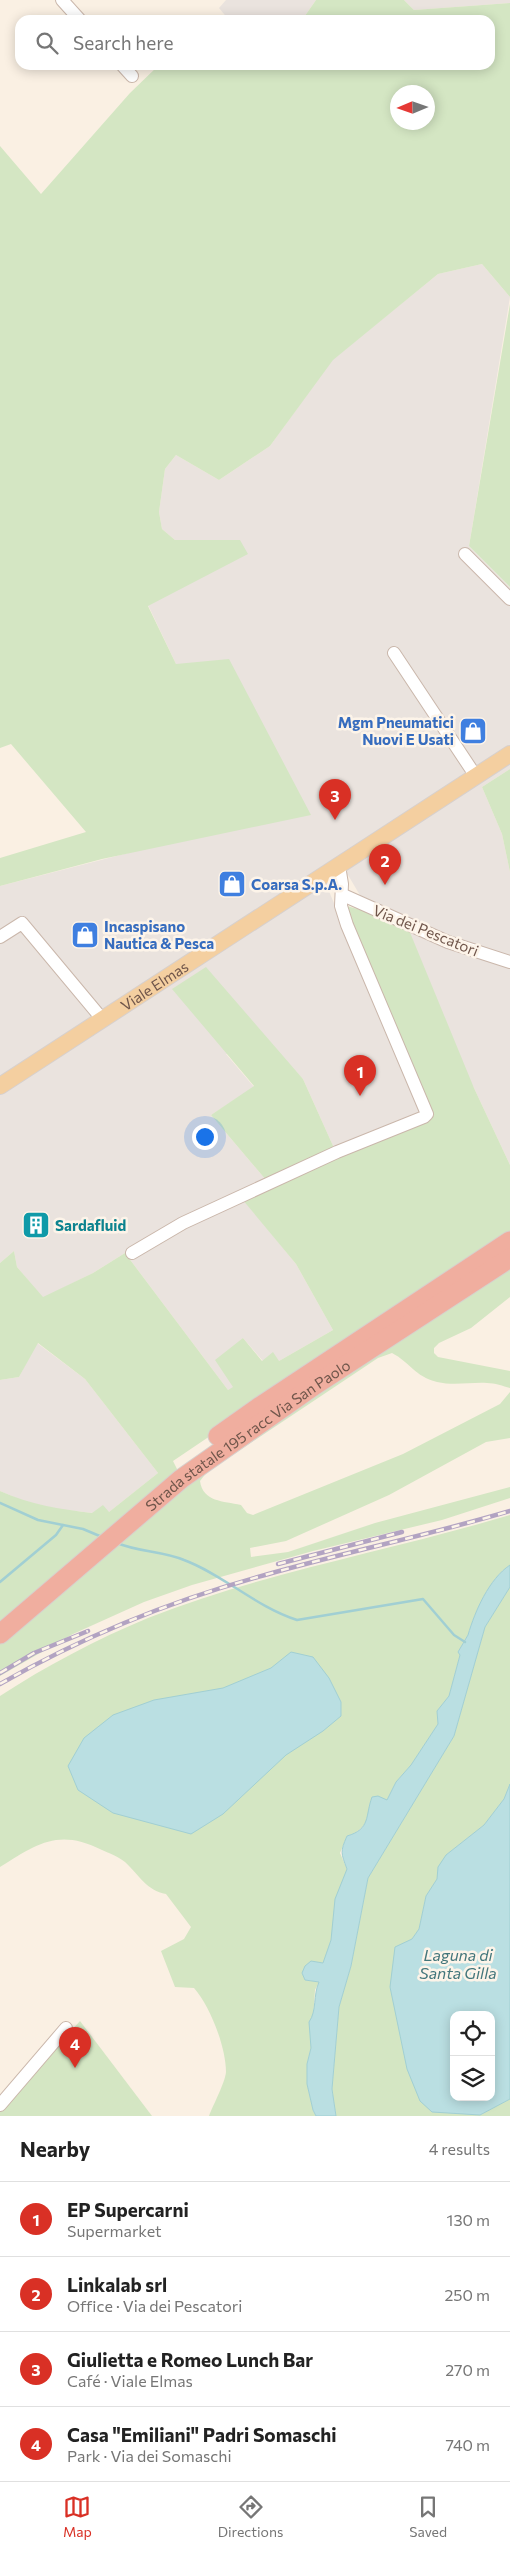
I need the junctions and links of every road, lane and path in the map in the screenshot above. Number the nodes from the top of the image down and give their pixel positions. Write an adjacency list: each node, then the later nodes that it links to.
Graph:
1 (62, 0): 2 (street)
2 (76, 15)
3 (127, 70): 4 (street)
4 (132, 76)
5 (465, 554): 6 (street)
6 (510, 599)
7 (394, 654): 9 (street)
8 (510, 754): 9 (main road, Viale Elmas)
9 (475, 775): 10 (main road, Viale Elmas)
10 (339, 866): 11 (street); 14 (main road, Viale Elmas)
11 (343, 895): 13 (street, Via dei Pescatori); 17 (street)
12 (0, 938): 14 (street)
13 (510, 962)
14 (103, 1020): 15 (main road, Viale Elmas)
15 (0, 1086)
16 (510, 1241): 19 (highway, Strada statale 195 racc Via San Paolo)
17 (132, 1253)
18 (510, 1258): 19 (highway, Strada statale 195 racc Via San Paolo)
19 (178, 1474): 20 (highway, Strada statale 195 racc Via San Paolo); 21 (highway, Strada statale 195 racc Via San Paolo)
20 (0, 1617)
21 (0, 1634)
22 (66, 2028): 23 (street)
23 (0, 2105)

